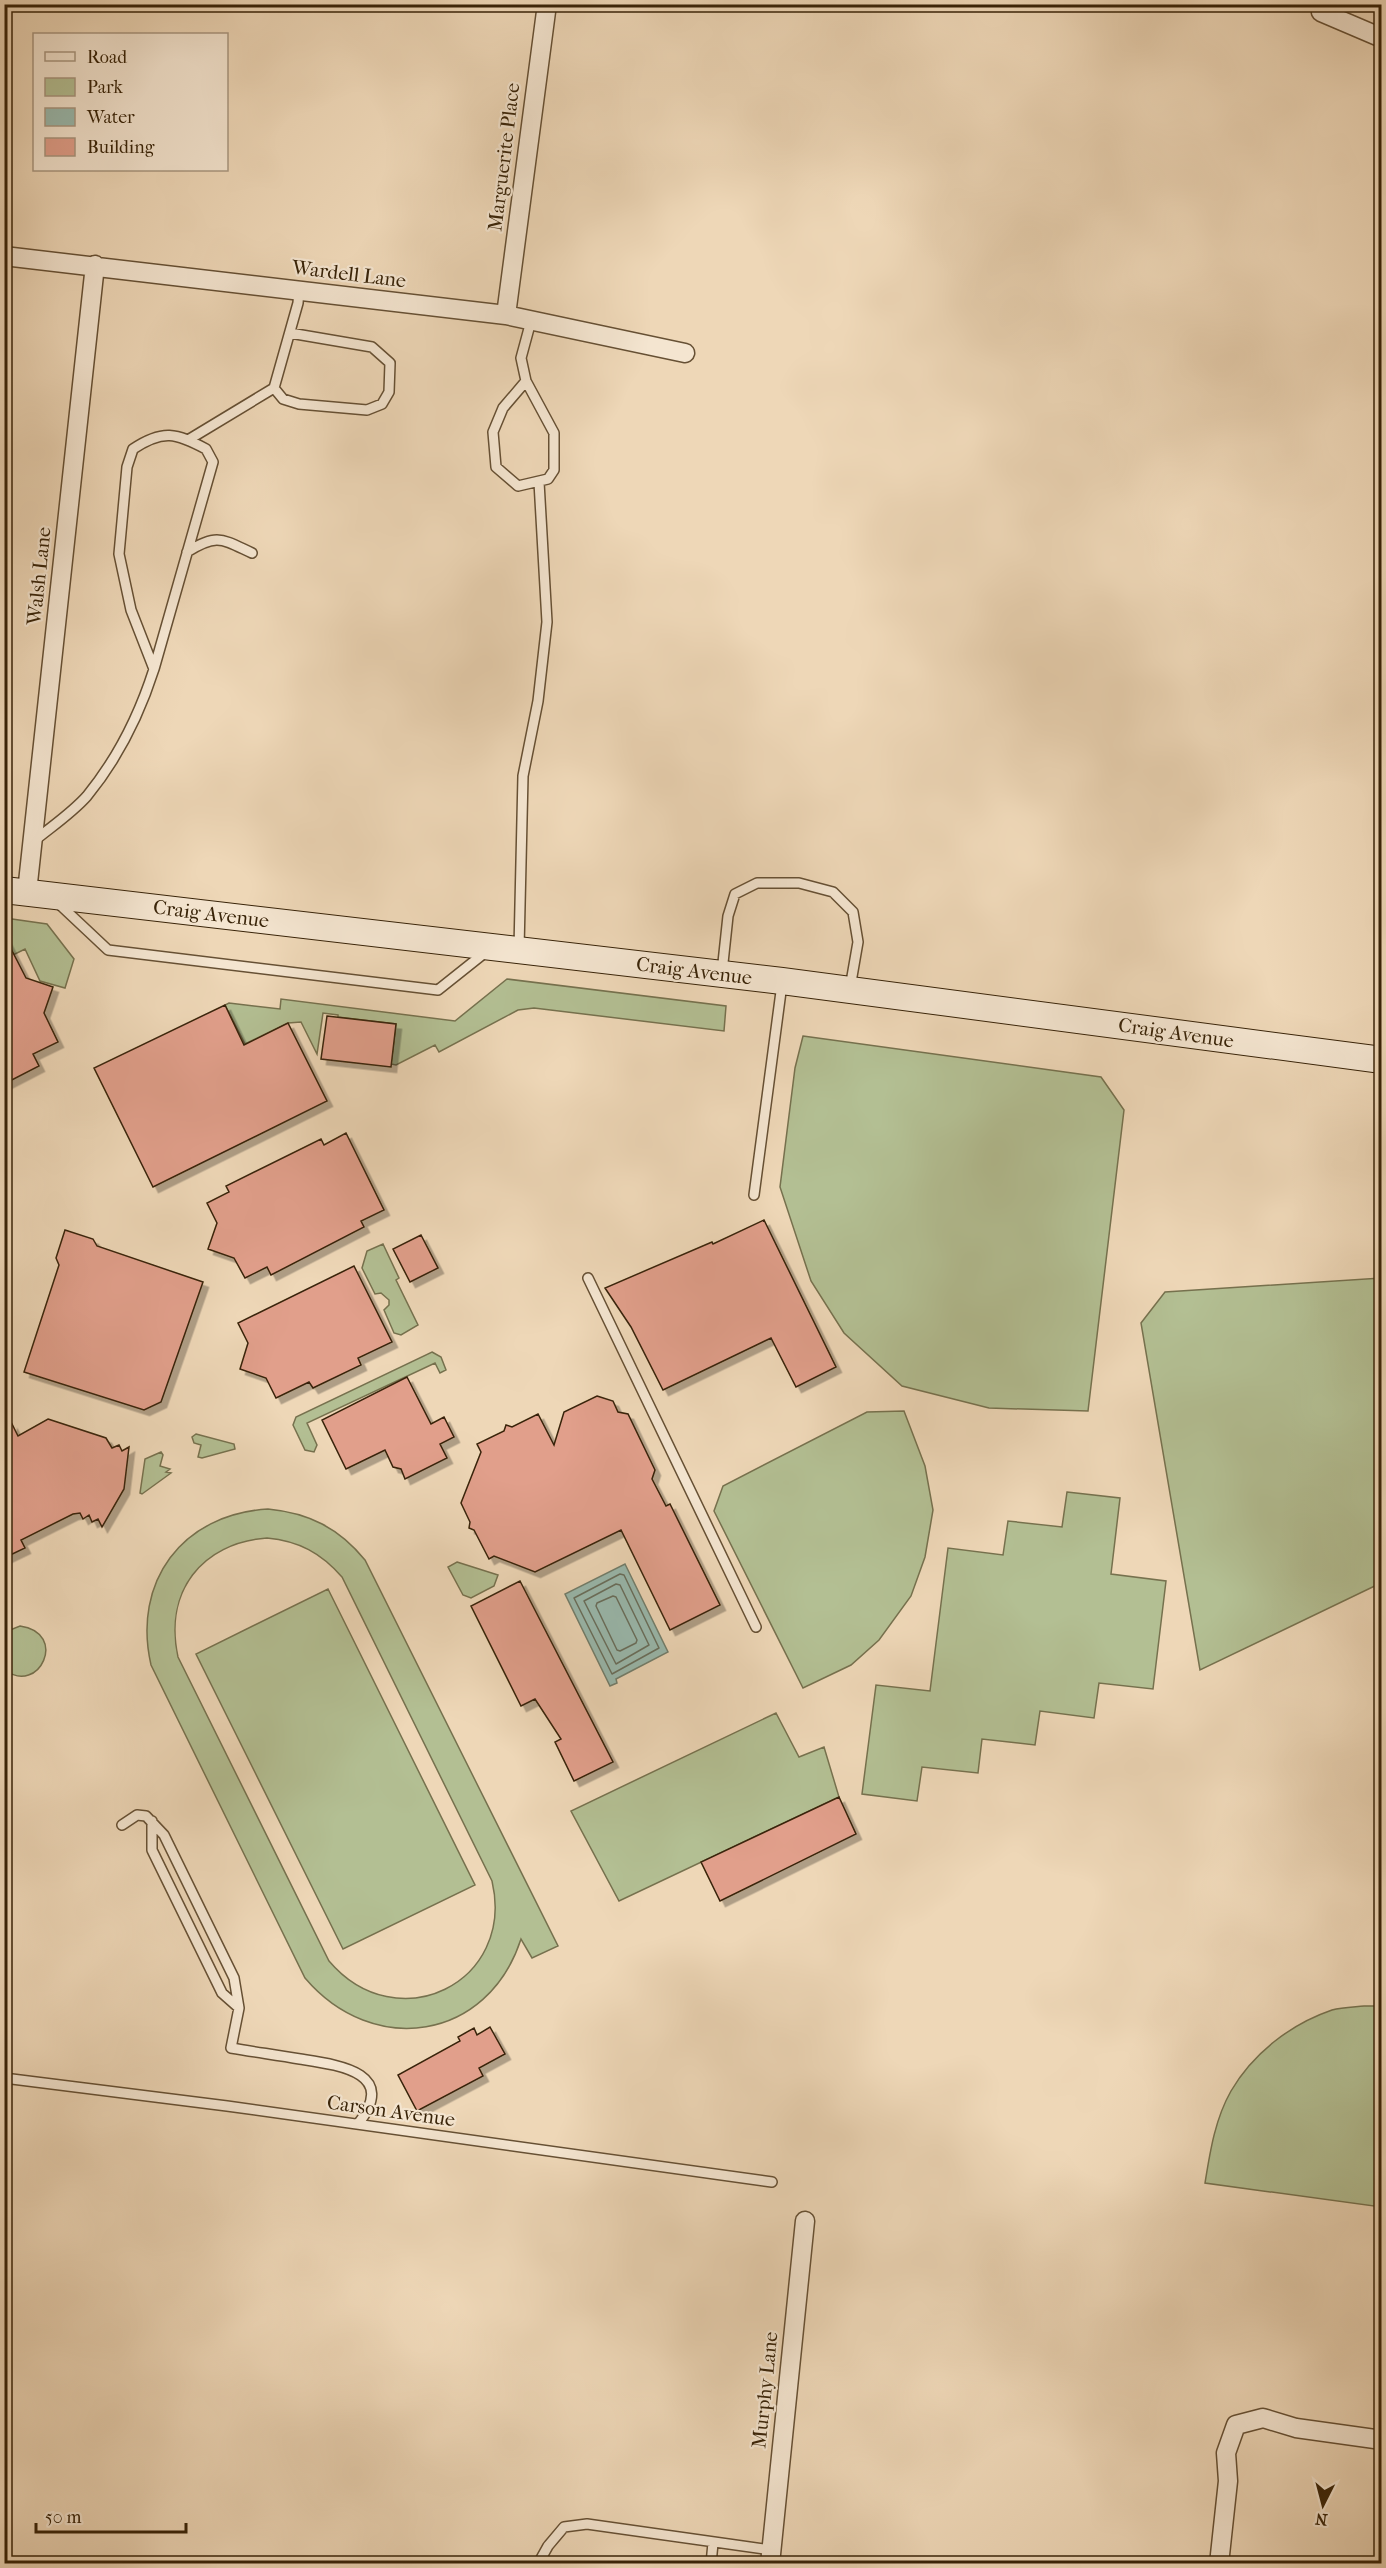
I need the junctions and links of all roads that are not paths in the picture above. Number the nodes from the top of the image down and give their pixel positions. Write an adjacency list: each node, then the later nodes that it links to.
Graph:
1 (547, 4): 7 (street, Marguerite Place)
2 (1321, 12): 3 (street)
3 (1382, 38)
4 (4, 256): 5 (street, Wardell Lane)
5 (95, 265): 6 (street, Wardell Lane); 18 (street, Walsh Lane)
6 (299, 290): 7 (street, Wardell Lane); 9 (lane)
7 (506, 315): 8 (street, Wardell Lane)
8 (531, 321): 10 (street, Wardell Lane); 11 (lane)
9 (290, 333): 12 (lane); 12 (lane)
10 (685, 353)
11 (526, 381): 14 (lane); 14 (lane)
12 (274, 388): 13 (lane)
13 (188, 440): 15 (lane); 17 (lane)
14 (539, 482): 21 (lane)
15 (187, 552): 16 (lane); 17 (lane)
16 (252, 553)
17 (154, 669): 18 (lane)
18 (32, 843): 19 (street, Walsh Lane)
19 (27, 892): 20 (street, Craig Avenue); 20 (lane)
20 (492, 947): 21 (street, Craig Avenue)
21 (519, 950): 22 (street, Craig Avenue)
22 (722, 974): 23 (street, Craig Avenue); 24 (lane)
23 (782, 981): 24 (street, Craig Avenue); 26 (lane)
24 (850, 990): 25 (street, Craig Avenue)
25 (1382, 1060)
26 (754, 1196)
27 (588, 1278): 28 (lane)
28 (756, 1626)
29 (152, 1821): 30 (lane); 31 (lane); 31 (lane)
30 (122, 1825)
31 (238, 2008): 33 (lane)
32 (4, 2078): 33 (lane, Carson Avenue)
33 (358, 2124): 34 (lane, Carson Avenue)
34 (772, 2182)
35 (806, 2221): 38 (street, Murphy Lane)
36 (1382, 2440): 41 (street)
37 (713, 2543): 38 (lane); 39 (lane); 40 (lane)
38 (770, 2557)
39 (538, 2564)
40 (711, 2564)
41 (1219, 2564)

